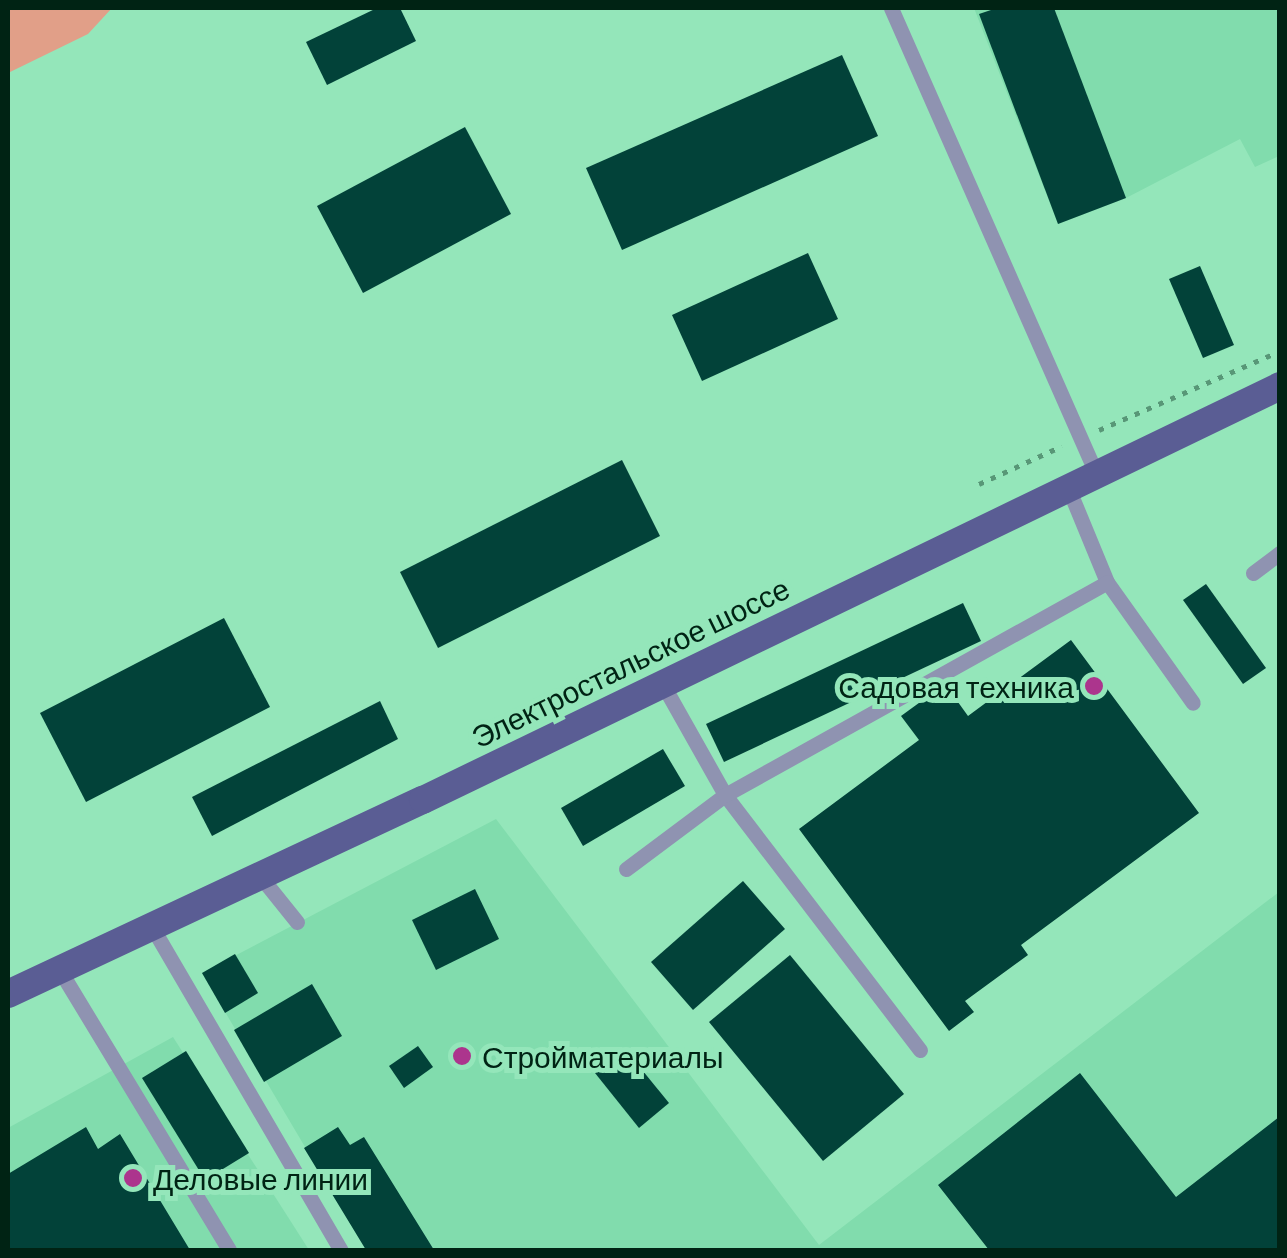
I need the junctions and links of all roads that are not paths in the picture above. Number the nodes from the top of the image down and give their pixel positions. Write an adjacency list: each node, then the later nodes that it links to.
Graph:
1 (891, 8): 3 (lane)
2 (1280, 386): 3 (main road, Электростальское шоссе)
3 (1095, 471): 4 (main road, Электростальское шоссе)
4 (1067, 484): 7 (lane); 8 (main road, Электростальское шоссе)
5 (1280, 553): 6 (lane)
6 (1253, 573)
7 (1107, 582): 9 (lane); 10 (lane)
8 (662, 683): 10 (lane); 12 (main road, Электростальское шоссе)
9 (1193, 704)
10 (724, 796): 11 (lane); 17 (lane)
11 (626, 870)
12 (260, 876): 13 (lane); 14 (main road, Электростальское шоссе)
13 (297, 922)
14 (152, 927): 15 (main road, Электростальское шоссе); 19 (lane)
15 (60, 969): 16 (main road, Электростальское шоссе); 18 (lane)
16 (8, 994)
17 (920, 1050)
18 (228, 1250)
19 (341, 1250)

